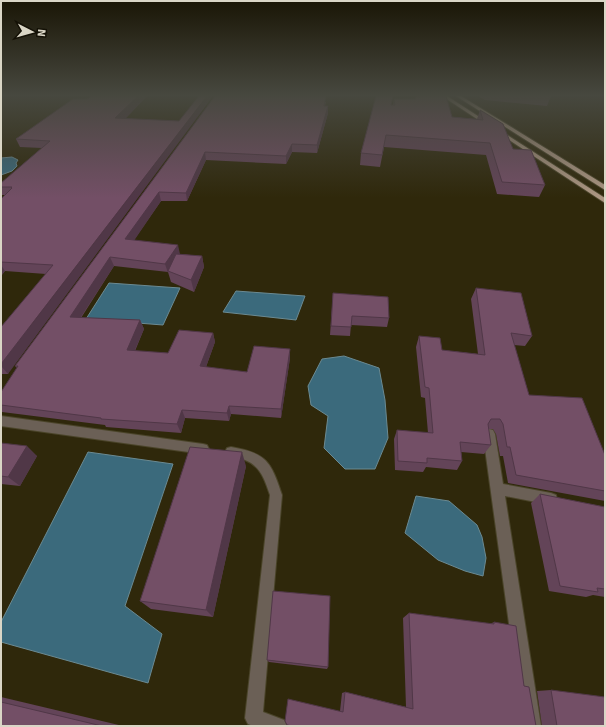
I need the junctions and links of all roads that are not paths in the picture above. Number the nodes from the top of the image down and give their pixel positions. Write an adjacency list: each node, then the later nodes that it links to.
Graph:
1 (496, 130): 4 (main road)
2 (512, 130): 3 (main road)
3 (605, 188)
4 (605, 201)
5 (1, 421): 9 (street)
6 (489, 434): 7 (street)
7 (498, 489): 8 (street); 10 (street)
8 (567, 502)
9 (278, 726)
10 (532, 726)

